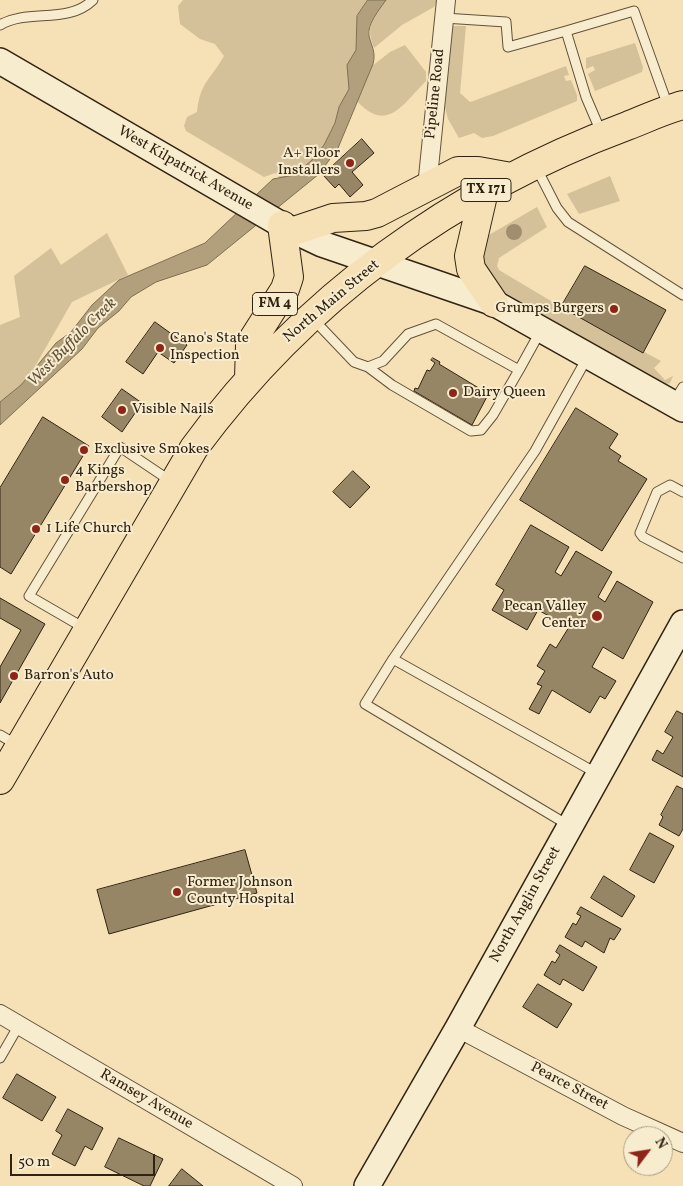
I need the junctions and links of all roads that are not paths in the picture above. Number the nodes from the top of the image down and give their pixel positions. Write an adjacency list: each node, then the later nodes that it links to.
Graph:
1 (93, 0): 4 (lane)
2 (446, 0): 3 (street, Pipeline Road)
3 (444, 18): 5 (lane); 10 (street, Pipeline Road)
4 (0, 25)
5 (566, 31): 7 (lane); 8 (lane)
6 (0, 61): 12 (street, West Kilpatrick Avenue)
7 (676, 107): 8 (main road, North Main Street / TX 171)
8 (602, 135): 9 (main road, North Main Street / TX 171)
9 (523, 171): 10 (main road); 11 (main road, North Main Street / TX 171); 14 (lane)
10 (427, 187): 12 (main road)
11 (484, 191): 13 (main road, North Main Street / TX 171); 15 (main road)
12 (288, 228): 13 (street, West Kilpatrick Avenue); 21 (main road, FM 4)
13 (378, 262): 15 (street, West Kilpatrick Avenue); 16 (main road, North Main Street / TX 171)
14 (683, 295)
15 (494, 303): 17 (street, West Kilpatrick Avenue)
16 (310, 316): 19 (lane); 21 (main road, North Main Street / TX 171)
17 (542, 330): 18 (street, West Kilpatrick Avenue); 20 (lane)
18 (589, 356): 22 (street, West Kilpatrick Avenue); 28 (lane)
19 (368, 367): 20 (lane); 20 (lane)
20 (519, 370)
21 (249, 379): 23 (main road, North Main Street / TX 171)
22 (680, 400)
23 (173, 483): 27 (main road, North Main Street / TX 171); 27 (lane)
24 (683, 492): 25 (lane)
25 (683, 558)
26 (683, 623): 30 (street, North Anglin Street)
27 (88, 630): 29 (main road, North Main Street / TX 171)
28 (393, 659): 30 (lane); 32 (lane)
29 (10, 741): 31 (main road, North Main Street / TX 171)
30 (599, 775): 32 (street, North Anglin Street)
31 (0, 780)
32 (570, 826): 35 (street, North Anglin Street)
33 (0, 1014): 34 (street, Ramsey Avenue)
34 (19, 1025): 36 (lane); 38 (street, Ramsey Avenue)
35 (458, 1028): 37 (street, Pearce Street); 39 (street, North Anglin Street)
36 (0, 1058)
37 (683, 1143)
38 (293, 1186)
39 (367, 1186)

